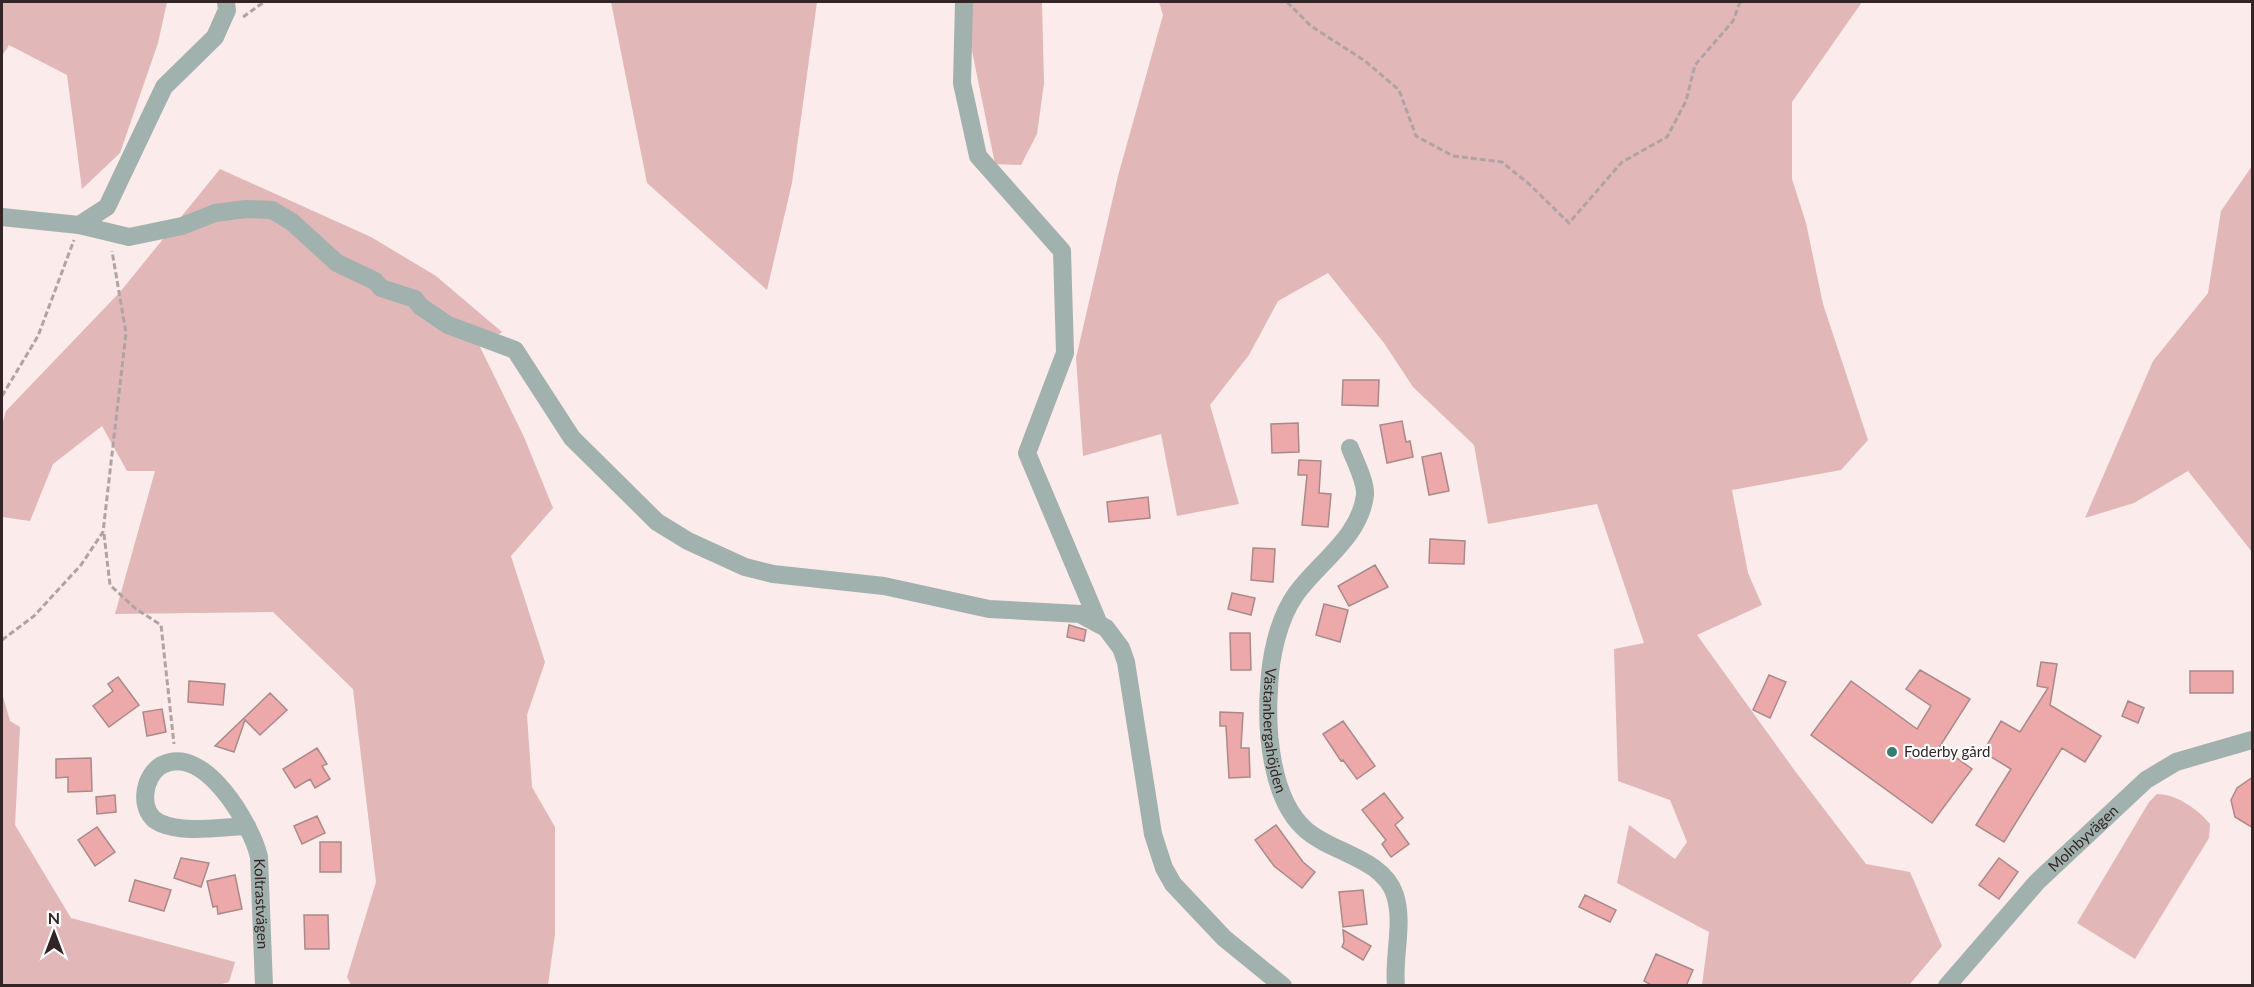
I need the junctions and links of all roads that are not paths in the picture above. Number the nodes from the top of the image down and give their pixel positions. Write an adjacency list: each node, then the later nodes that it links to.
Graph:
1 (226, 2): 4 (street)
2 (964, 2): 6 (street)
3 (2, 217): 4 (street)
4 (79, 225): 6 (street)
5 (1350, 448): 11 (street, Västanbergahöjden)
6 (1099, 624): 10 (street)
7 (2253, 740): 12 (street, Molnbyvägen)
8 (247, 826): 8 (street, Koltrastvägen); 9 (street, Koltrastvägen)
9 (264, 986)
10 (1283, 986)
11 (1396, 986)
12 (1947, 986)

